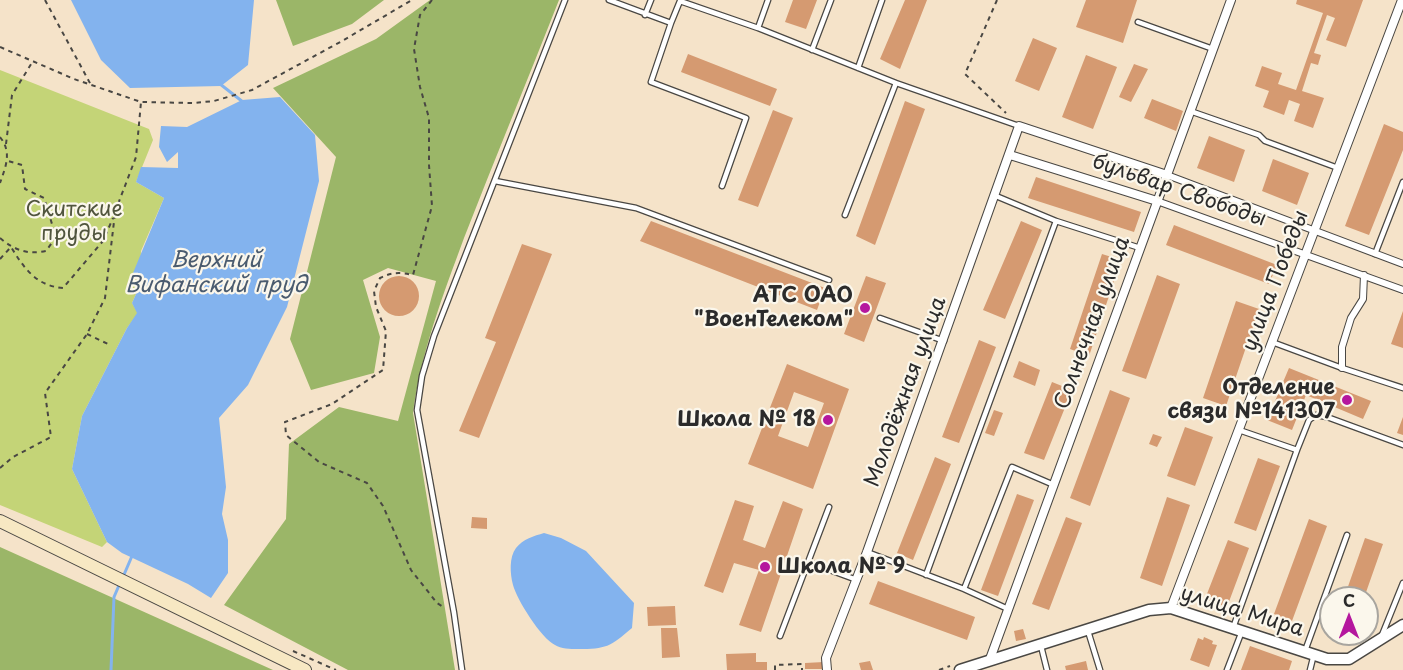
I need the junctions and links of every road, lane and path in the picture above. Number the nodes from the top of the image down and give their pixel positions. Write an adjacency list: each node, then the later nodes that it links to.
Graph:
1 (45, 0): 23 (path)
2 (412, 0): 24 (path)
3 (432, 0): 76 (path)
4 (565, 0): 33 (lane)
5 (609, 0): 13 (lane)
6 (651, 0): 13 (lane)
7 (768, 0): 16 (lane)
8 (831, 0): 19 (lane)
9 (882, 0): 21 (lane)
10 (997, 0): 26 (path)
11 (1231, 0): 18 (street, Солнечная улица)
12 (1402, 0): 31 (street, улица Победы)
13 (645, 15): 15 (lane)
14 (1138, 22): 18 (lane)
15 (671, 23): 16 (lane); 36 (lane)
16 (758, 28): 19 (lane)
17 (0, 47): 20 (path)
18 (1213, 49): 25 (street, Солнечная улица)
19 (812, 50): 21 (lane)
20 (33, 61): 23 (path); 28 (path)
21 (858, 68): 22 (lane)
22 (896, 83): 26 (lane); 40 (lane)
23 (91, 85): 24 (path)
24 (141, 102): 39 (path)
25 (1190, 111): 31 (lane); 32 (street, Солнечная улица)
26 (1019, 126): 29 (street, Молодёжная улица); 32 (street, бульвар Свободы)
27 (0, 137): 28 (path)
28 (6, 144): 30 (path)
29 (1010, 155): 37 (street, Молодёжная улица); 38 (street, бульвар Свободы)
30 (8, 161): 35 (path); 44 (path)
31 (1338, 168): 42 (street, улица Победы)
32 (1167, 175): 38 (street, Солнечная улица); 42 (street, бульвар Свободы)
33 (495, 181): 51 (lane); 76 (lane)
34 (1403, 182): 47 (lane)
35 (0, 183)
36 (722, 186)
37 (996, 196): 41 (lane); 55 (street, Молодёжная улица)
38 (1157, 201): 45 (street, Солнечная улица); 46 (street, бульвар Свободы)
39 (115, 213): 44 (path); 54 (path)
40 (844, 215)
41 (1056, 221): 45 (lane); 70 (lane)
42 (1314, 230): 46 (street, улица Победы); 47 (street, бульвар Свободы)
43 (0, 238): 44 (path)
44 (11, 247): 48 (path)
45 (1140, 248): 64 (street, Солнечная улица)
46 (1306, 254): 50 (street, бульвар Свободы); 56 (street, улица Победы)
47 (1375, 254): 49 (street, бульвар Свободы)
48 (0, 259)
49 (1403, 264)
50 (1364, 275): 52 (street, бульвар Свободы); 58 (street)
51 (829, 280)
52 (1403, 290)
53 (880, 318): 55 (lane)
54 (87, 334): 57 (path); 63 (path)
55 (944, 341): 68 (street, Молодёжная улица)
56 (1272, 342): 58 (lane); 60 (street, улица Победы)
57 (110, 345)
58 (1342, 368): 59 (lane)
59 (1403, 388)
60 (1239, 430): 62 (lane); 74 (street, улица Победы)
61 (1403, 445): 62 (lane)
62 (1297, 450): 79 (lane)
63 (0, 468)
64 (1054, 485): 73 (lane); 75 (street, Солнечная улица)
65 (829, 507): 69 (lane)
66 (0, 521): 86 (main road)
67 (1347, 535): 83 (lane)
68 (867, 552): 70 (lane); 71 (street, Молодёжная улица)
69 (808, 562): 71 (lane); 80 (lane)
70 (926, 575): 73 (lane)
71 (857, 580): 90 (street, Молодёжная улица)
72 (1403, 584): 81 (lane)
73 (964, 589): 75 (lane)
74 (1171, 608): 78 (street, улица Мира); 79 (street, улица Мира)
75 (1008, 609): 84 (street, Солнечная улица)
76 (454, 613): 87 (lane)
77 (1403, 625): 81 (street, улица Мира)
78 (1087, 629): 82 (street, улица Мира); 93 (lane)
79 (1237, 630): 83 (street, улица Мира); 94 (lane)
80 (780, 636)
81 (1380, 640): 83 (street, улица Мира)
82 (1040, 643): 84 (street, улица Мира); 92 (lane)
83 (1309, 653): 95 (lane)
84 (990, 659): 85 (street, улица Мира)
85 (955, 668): 91 (path)
86 (305, 670)
87 (462, 670)
88 (775, 670): 89 (path)
89 (802, 670)
90 (827, 670)
91 (939, 670)
92 (1047, 670)
93 (1100, 670)
94 (1227, 670)
95 (1310, 670)

